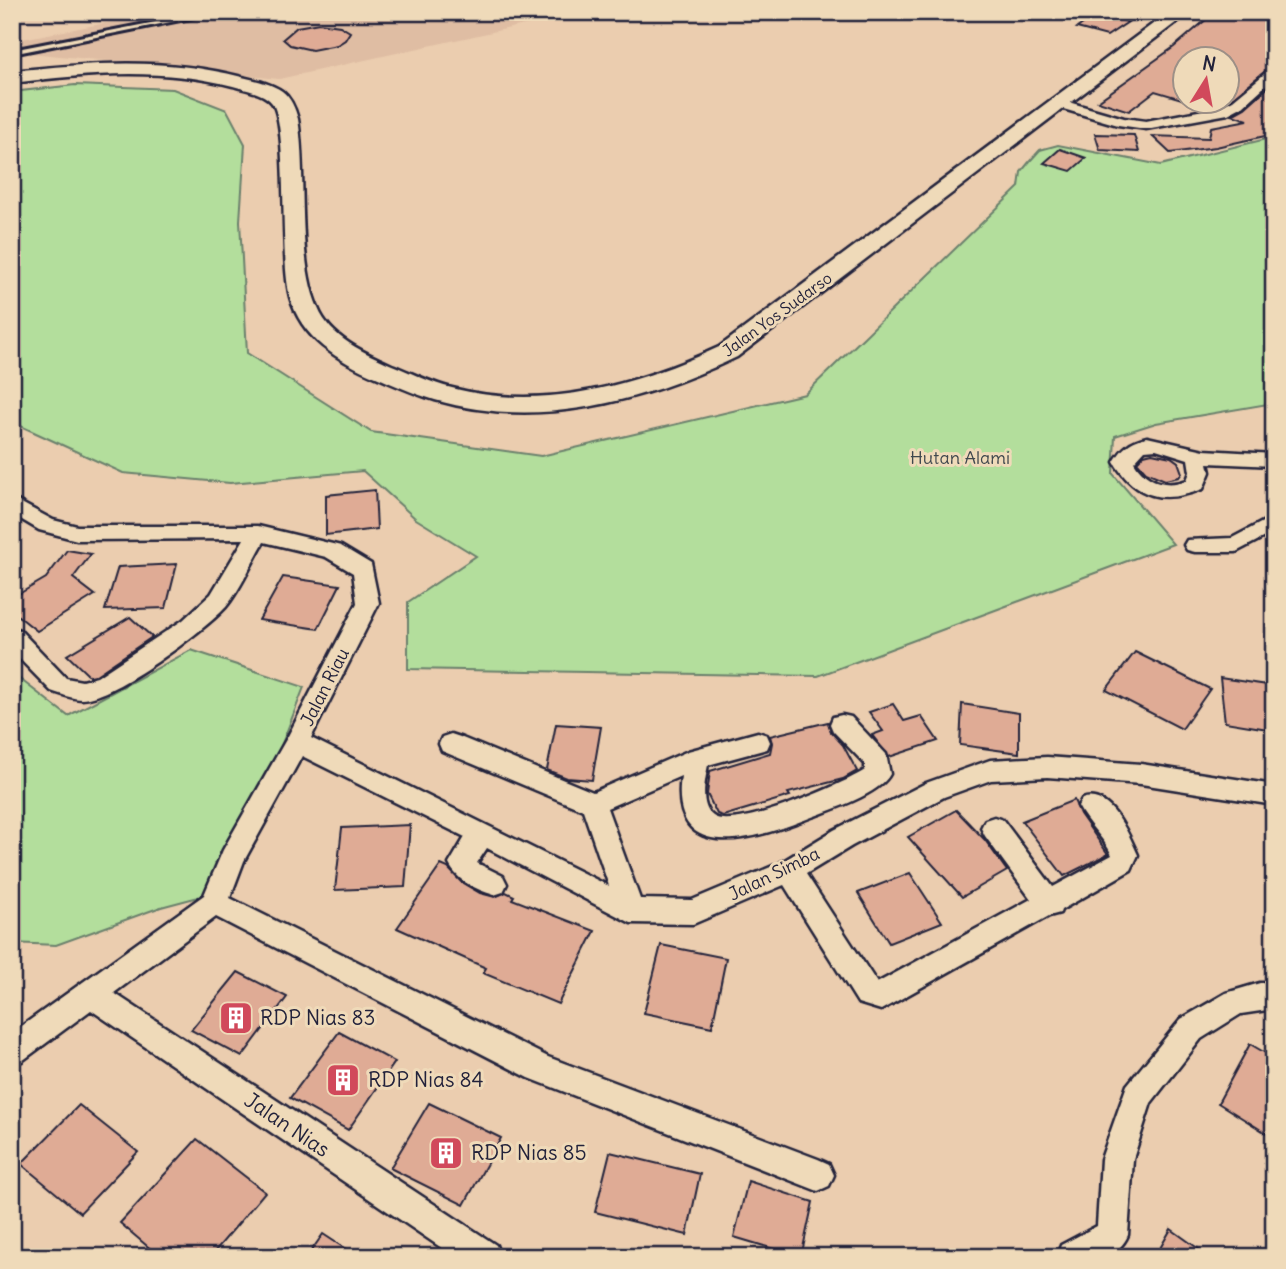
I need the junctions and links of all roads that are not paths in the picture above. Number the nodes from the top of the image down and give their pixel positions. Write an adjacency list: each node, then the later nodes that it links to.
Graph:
1 (217, 12): 5 (lane)
2 (974, 12): 3 (lane)
3 (1014, 12)
4 (1181, 12): 8 (main road, Jalan Yos Sudarso)
5 (12, 52)
6 (1274, 70): 8 (street)
7 (12, 77): 8 (main road, Jalan Yos Sudarso)
8 (1058, 103)
9 (1197, 455): 10 (street)
10 (1274, 460)
11 (12, 505): 13 (street, Jalan Riau)
12 (1274, 523): 14 (street)
13 (258, 533): 15 (street); 17 (street, Jalan Riau)
14 (1195, 545)
15 (12, 636)
16 (842, 724): 20 (street)
17 (296, 742): 25 (street, Jalan Simba); 28 (street, Jalan Riau)
18 (758, 742): 20 (street)
19 (452, 744): 22 (street)
20 (697, 758): 22 (street)
21 (1274, 795): 26 (street, Jalan Simba)
22 (593, 803): 30 (street)
23 (1091, 806): 29 (street)
24 (994, 828): 29 (street)
25 (482, 833): 27 (street); 30 (street, Jalan Simba)
26 (789, 871): 29 (street); 30 (street, Jalan Simba)
27 (494, 884)
28 (214, 903): 31 (street); 34 (street)
29 (1049, 905)
30 (631, 911)
31 (90, 993): 33 (street); 35 (street, Jalan Nias)
32 (1274, 996): 36 (street)
33 (12, 1051)
34 (818, 1175)
35 (484, 1257)
36 (1073, 1257)

